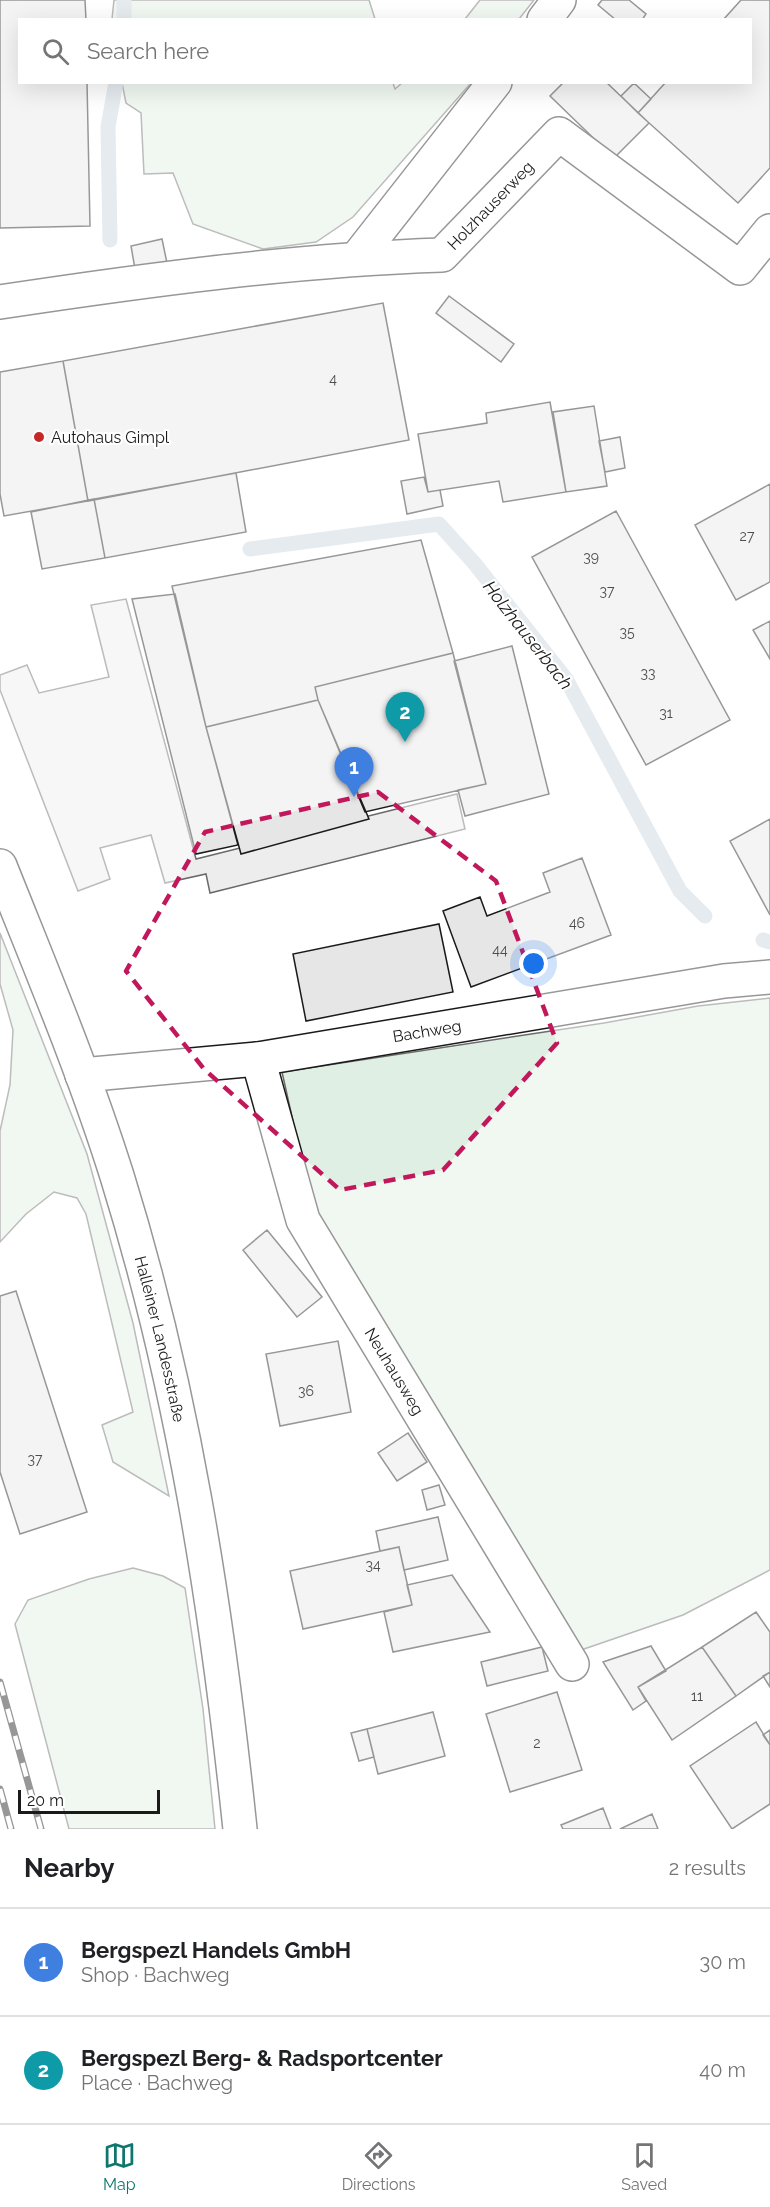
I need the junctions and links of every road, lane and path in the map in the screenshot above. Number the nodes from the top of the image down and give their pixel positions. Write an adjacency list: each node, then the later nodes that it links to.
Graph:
1 (559, 0): 2 (street)
2 (546, 18)
3 (493, 84): 5 (street)
4 (770, 231): 5 (street, Holzhauserweg)
5 (357, 258): 6 (street, Holzhauserweg)
6 (0, 302)
7 (0, 866): 10 (street, Halleiner Landesstraße)
8 (770, 977): 9 (street, Bachweg)
9 (258, 1059): 10 (street, Bachweg); 11 (street, Neuhausweg)
10 (82, 1075): 12 (street, Halleiner Landesstraße)
11 (572, 1664)
12 (240, 1829)

